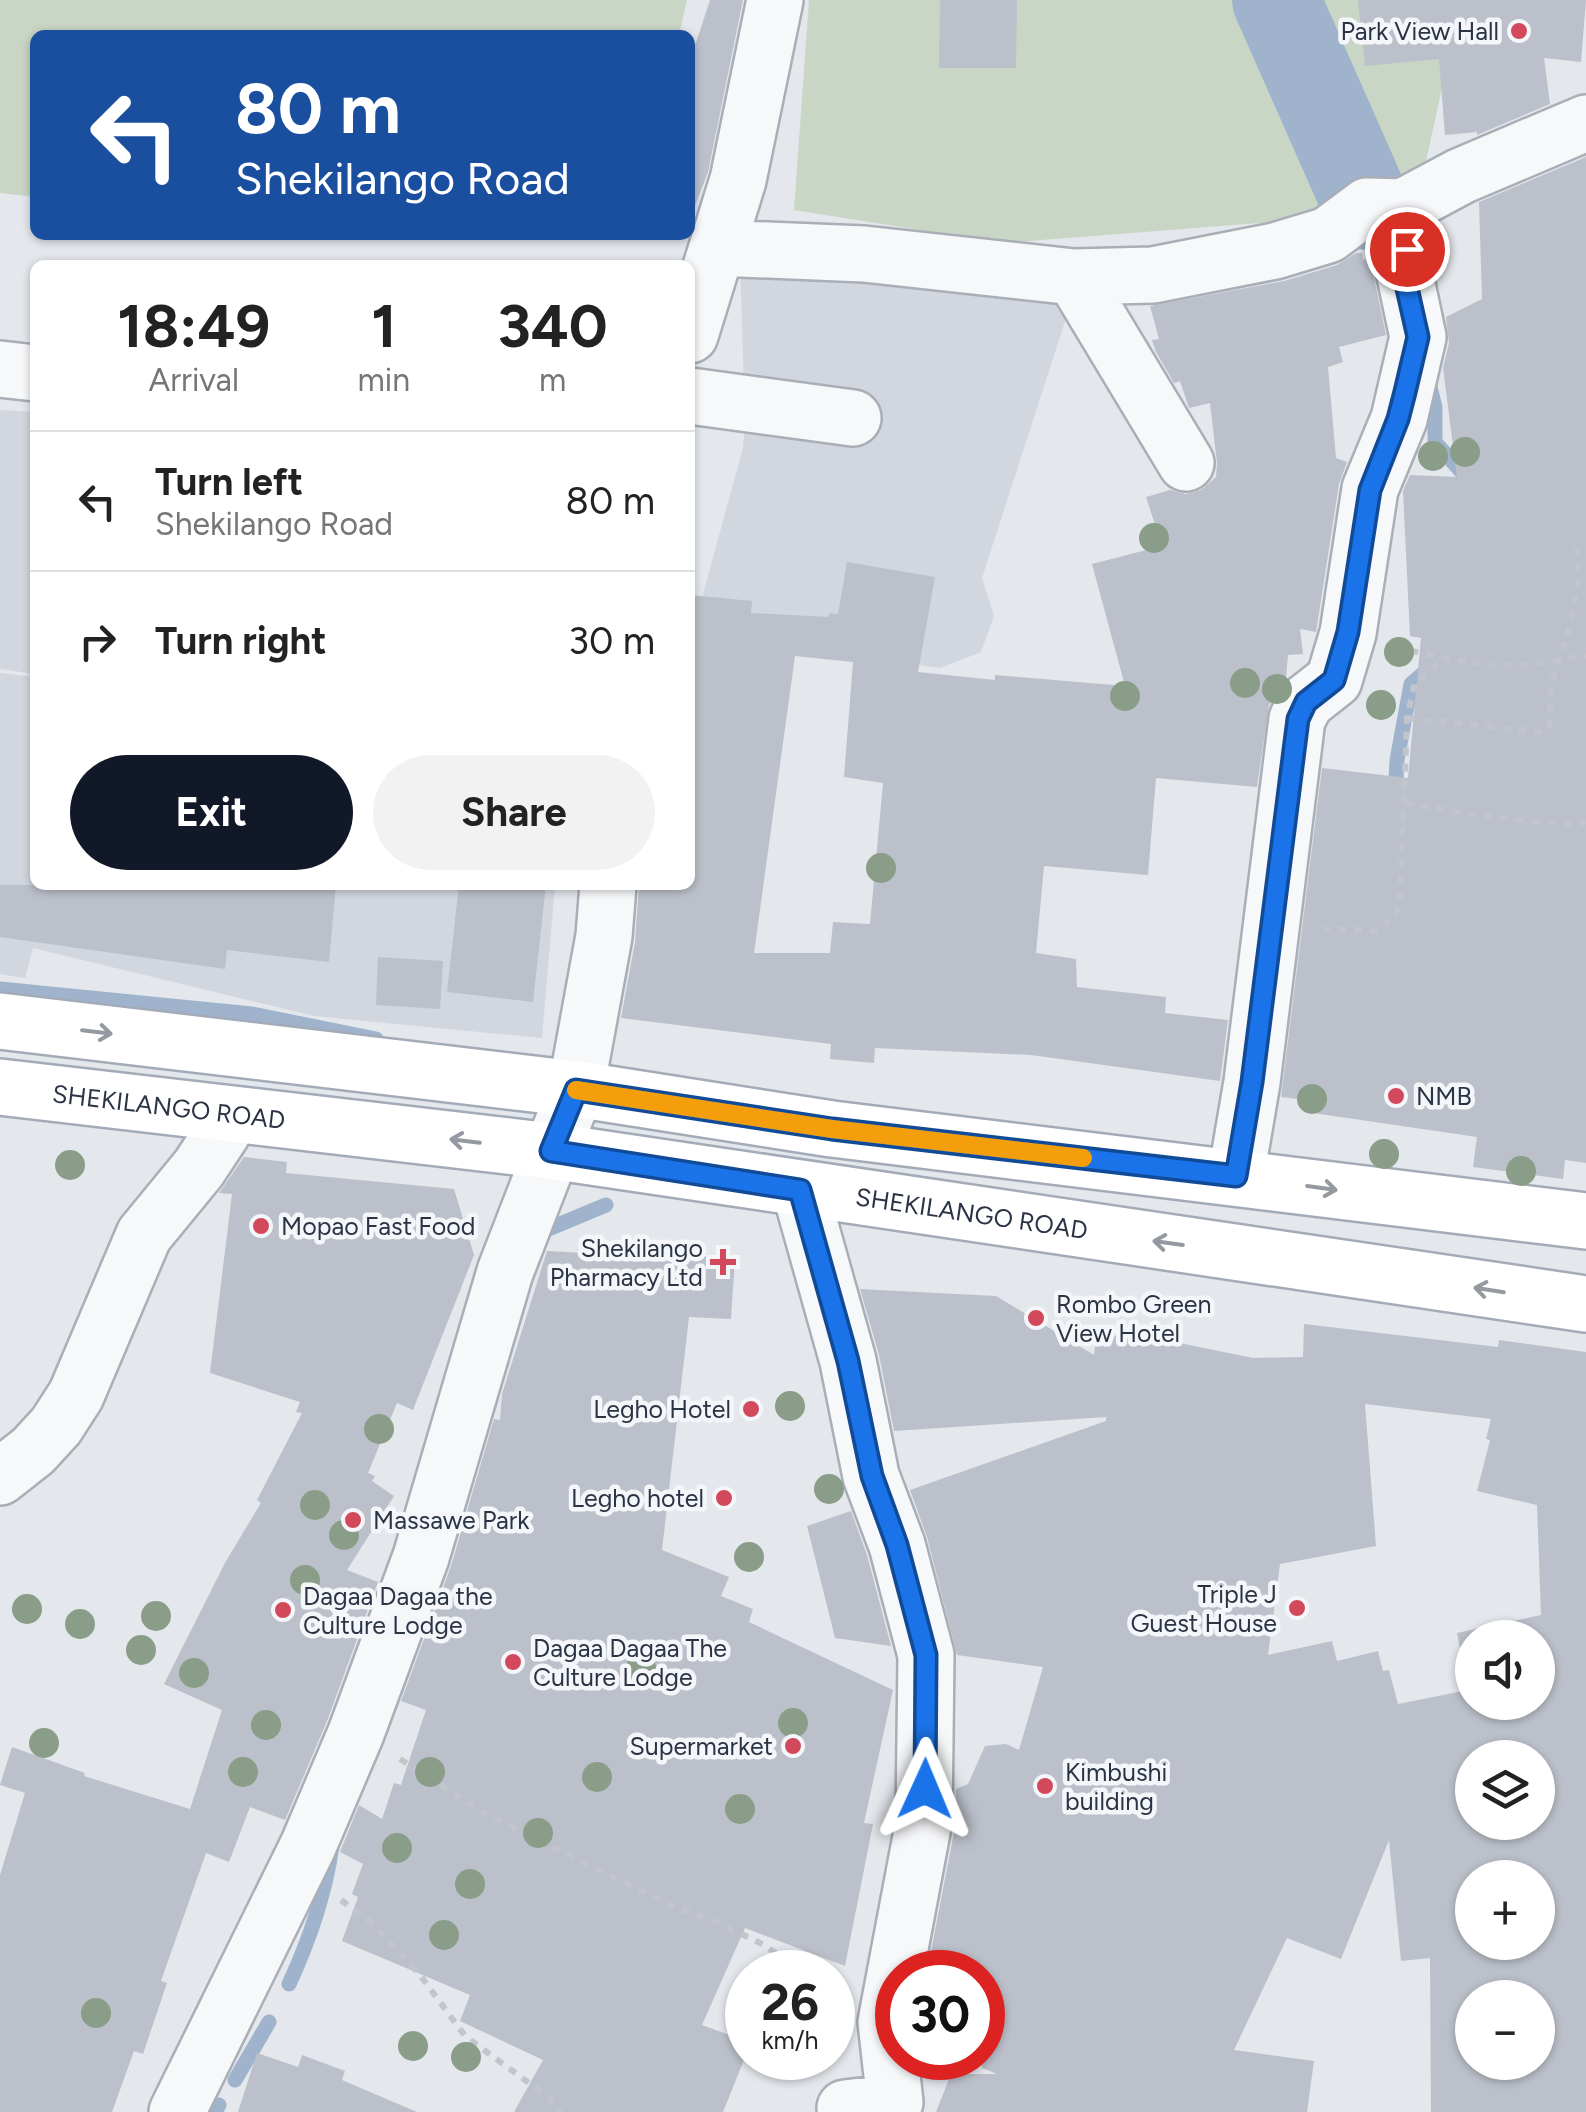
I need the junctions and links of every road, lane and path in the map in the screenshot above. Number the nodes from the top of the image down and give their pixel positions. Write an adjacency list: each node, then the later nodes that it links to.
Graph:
1 (775, 0): 4 (street)
2 (1586, 123): 3 (street)
3 (1403, 208): 5 (street); 13 (street)
4 (718, 248): 5 (street); 6 (street)
5 (1074, 277): 11 (street)
6 (695, 320)
7 (0, 369): 8 (street)
8 (30, 372)
9 (695, 397): 10 (street)
10 (852, 418)
11 (1186, 463)
12 (1577, 543): 15 (path)
13 (1348, 632): 16 (path); 21 (street)
14 (1586, 656): 15 (path)
15 (1561, 658): 16 (path); 17 (path)
16 (1440, 660): 17 (path)
17 (1408, 718): 18 (path)
18 (1405, 803): 19 (path); 21 (path)
19 (1586, 820)
20 (608, 890): 24 (street)
21 (1270, 924): 27 (street)
22 (0, 1021): 24 (main road, one-way to 24)
23 (0, 1087): 25 (main road, SHEKILANGO ROAD)
24 (576, 1090): 26 (street); 27 (main road)
25 (230, 1114): 26 (main road, SHEKILANGO ROAD, one-way to 25); 31 (street)
26 (551, 1151): 28 (main road, SHEKILANGO ROAD); 32 (street)
27 (1236, 1176): 29 (main road, one-way to 29)
28 (800, 1190): 30 (main road, SHEKILANGO ROAD, one-way to 28); 37 (street)
29 (1586, 1221)
30 (1586, 1304)
31 (0, 1478)
32 (356, 1733): 33 (street); 34 (path)
33 (308, 1846): 35 (street); 36 (path)
34 (770, 1950)
35 (178, 2112)
36 (561, 2112)
37 (846, 2112)

